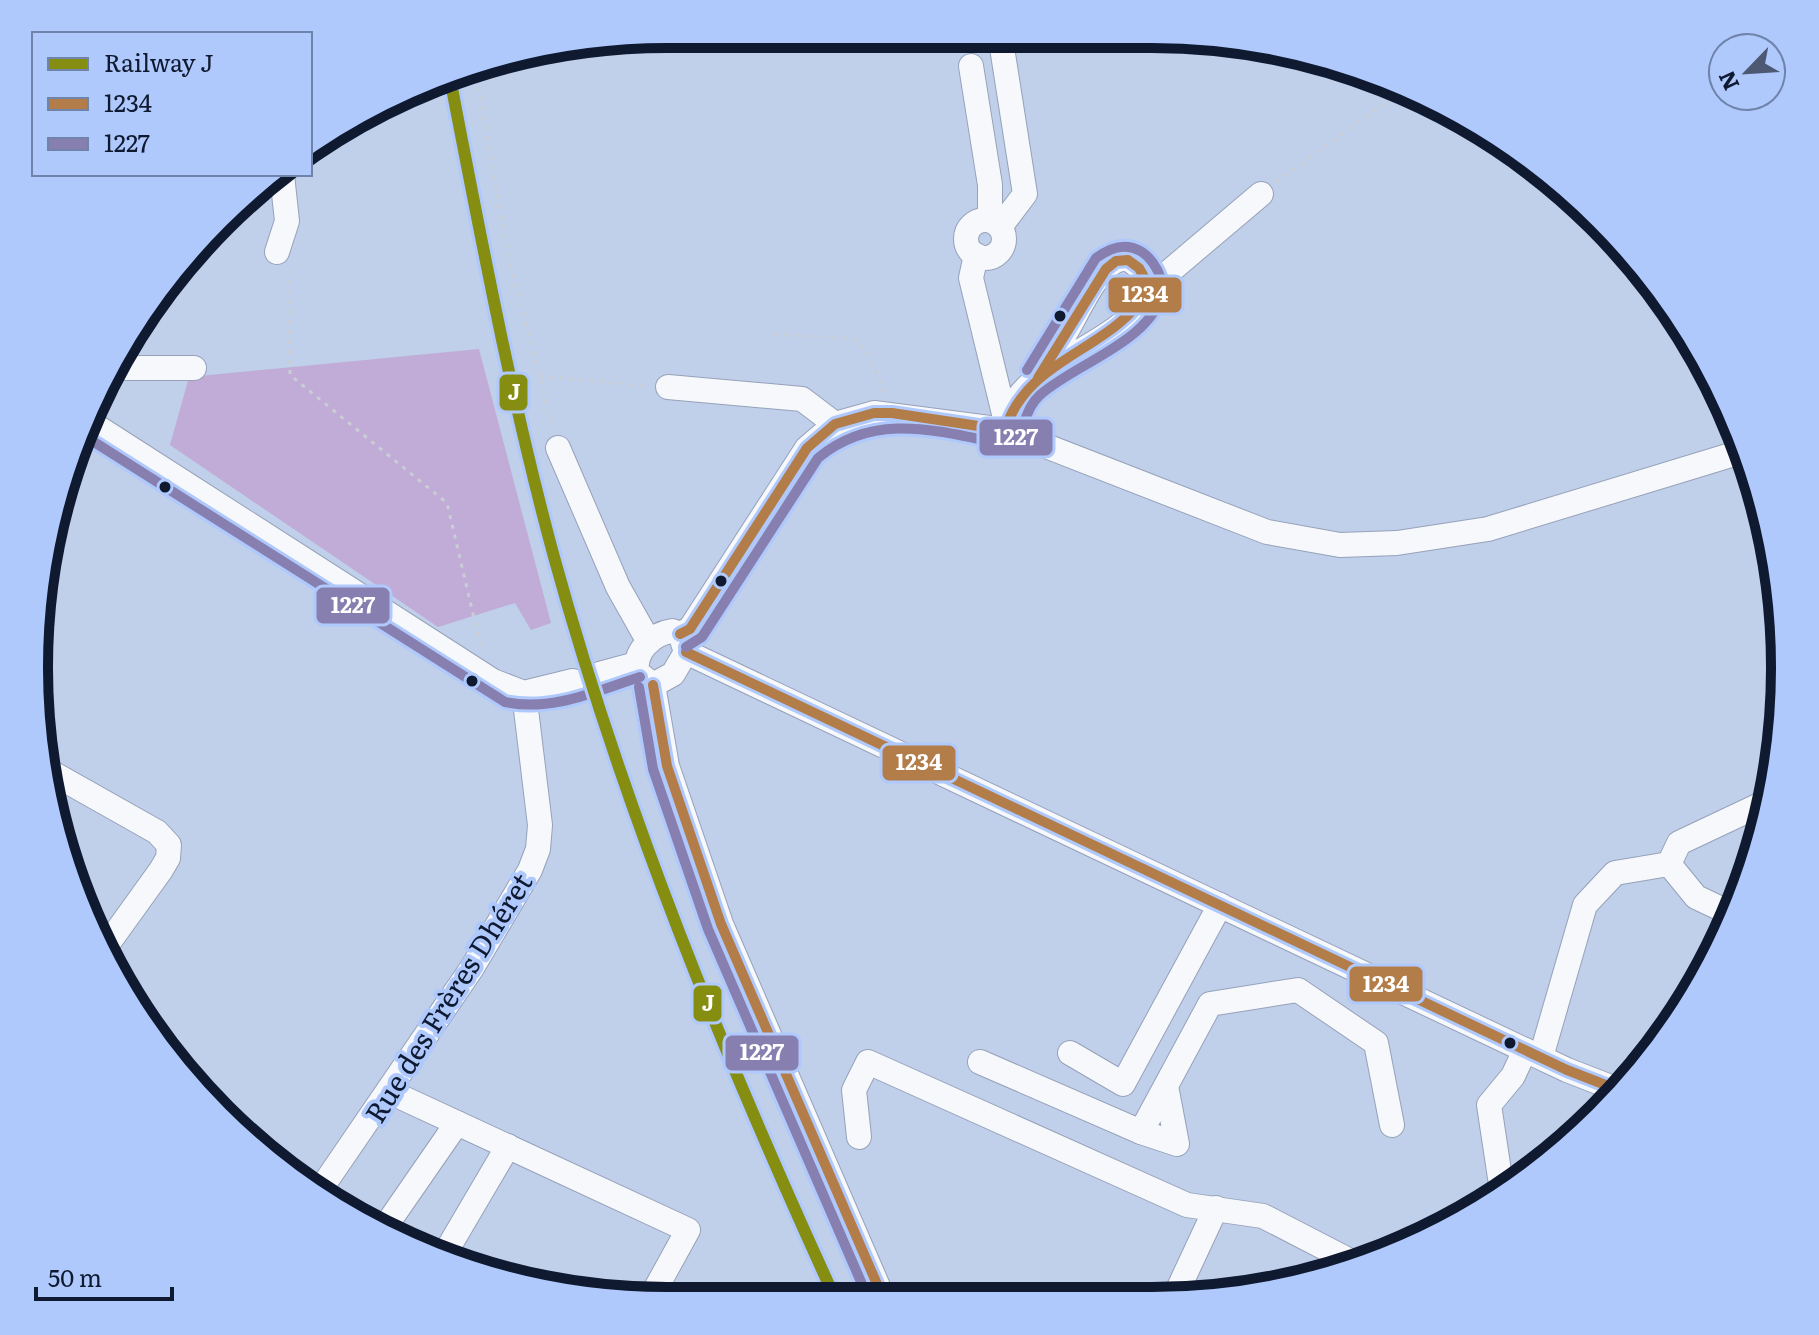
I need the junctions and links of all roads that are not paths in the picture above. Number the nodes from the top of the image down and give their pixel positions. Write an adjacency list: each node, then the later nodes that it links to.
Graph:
1 (1002, 48): 5 (street)
2 (971, 66): 5 (street)
3 (283, 182): 6 (street)
4 (1261, 194): 7 (street)
5 (995, 224): 13 (street)
6 (282, 260)
7 (1150, 288): 10 (street); 10 (street)
8 (126, 368): 9 (street)
9 (194, 368)
10 (1038, 378): 13 (street)
11 (668, 387): 12 (street)
12 (835, 424): 13 (street); 18 (street)
13 (1006, 426): 16 (street)
14 (97, 427): 23 (street)
15 (558, 448): 17 (street)
16 (1733, 454)
17 (649, 642): 18 (street); 19 (street)
18 (683, 643): 22 (street); 27 (street)
19 (636, 664): 20 (street); 22 (street)
20 (599, 674)
21 (573, 681): 23 (street)
22 (653, 685): 51 (street)
23 (524, 693): 37 (street, Rue des Frères Dhéret)
24 (58, 776): 29 (street)
25 (1755, 807): 26 (street)
26 (1669, 864): 28 (street); 33 (street)
27 (1220, 905): 30 (street); 32 (street)
28 (1722, 909)
29 (111, 939)
30 (1317, 950): 31 (street); 33 (street)
31 (1298, 990): 35 (street); 39 (street)
32 (1070, 1053)
33 (1533, 1054): 36 (street); 43 (street)
34 (980, 1062): 40 (street)
35 (1166, 1086): 40 (street); 40 (street)
36 (1608, 1086)
37 (390, 1092): 38 (street); 44 (street, Rue des Frères Dhéret)
38 (457, 1123): 42 (street); 46 (street)
39 (1392, 1125)
40 (1141, 1132)
41 (859, 1137): 45 (street)
42 (508, 1146): 47 (street); 50 (street)
43 (1500, 1180)
44 (324, 1184)
45 (1216, 1208): 48 (street); 49 (street)
46 (389, 1221)
47 (449, 1247)
48 (1342, 1257)
49 (1180, 1286)
50 (657, 1287)
51 (878, 1287)

